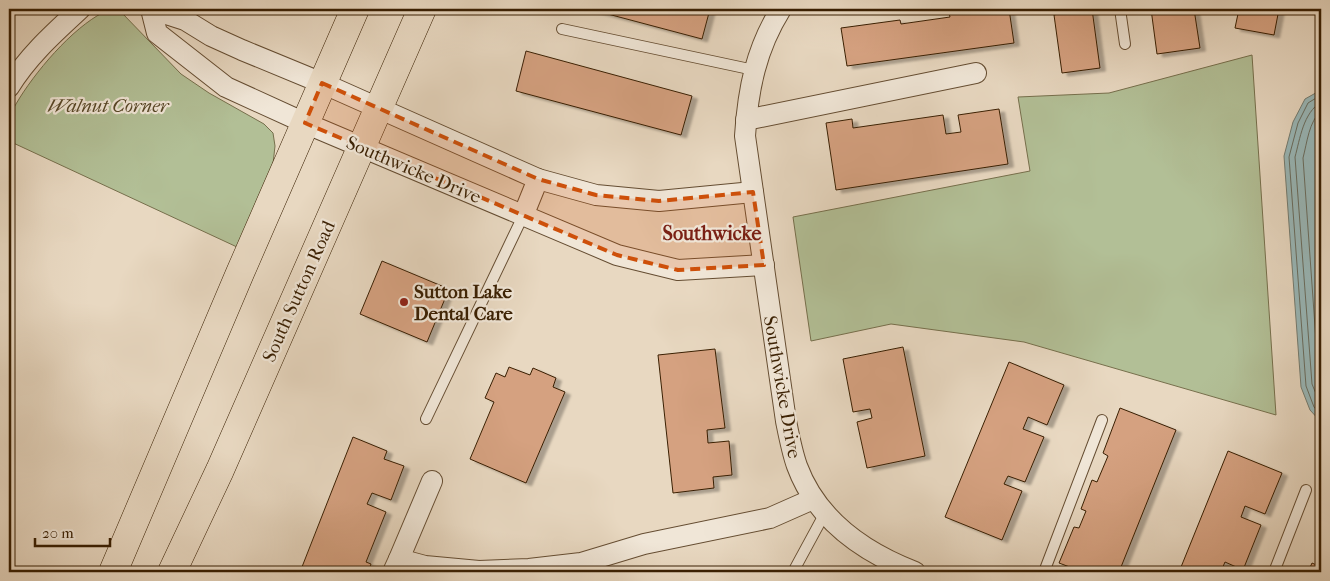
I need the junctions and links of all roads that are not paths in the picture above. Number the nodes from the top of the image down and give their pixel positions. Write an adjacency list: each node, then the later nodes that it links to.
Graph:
1 (80, 9): 12 (street)
2 (151, 9): 11 (street); 15 (street, Southwicke Drive)
3 (356, 9): 11 (main road)
4 (422, 9): 13 (main road, South Sutton Road)
5 (781, 9): 9 (street, Southwicke Drive)
6 (1120, 9): 8 (lane)
7 (562, 29): 9 (lane)
8 (1125, 44)
9 (754, 70): 14 (street, Southwicke Drive)
10 (976, 73): 14 (street)
11 (322, 83): 13 (street); 15 (main road)
12 (9, 87)
13 (378, 108): 16 (main road, South Sutton Road); 17 (street)
14 (746, 120): 18 (street, Southwicke Drive)
15 (304, 123): 16 (street, Southwicke Drive); 27 (main road)
16 (361, 146): 19 (street, Southwicke Drive); 28 (main road, South Sutton Road)
17 (538, 179): 18 (street); 19 (street)
18 (753, 192): 20 (street, Southwicke Drive)
19 (524, 216): 20 (street, Southwicke Drive); 21 (lane)
20 (764, 265): 25 (street, Southwicke Drive)
21 (426, 420)
22 (1102, 420): 31 (lane)
23 (432, 481): 26 (street)
24 (1306, 490): 32 (lane)
25 (819, 506): 26 (street); 29 (lane); 30 (street, Southwicke Drive)
26 (396, 566)
27 (113, 572)
28 (172, 572)
29 (793, 572)
30 (915, 572)
31 (1044, 572)
32 (1274, 572)

